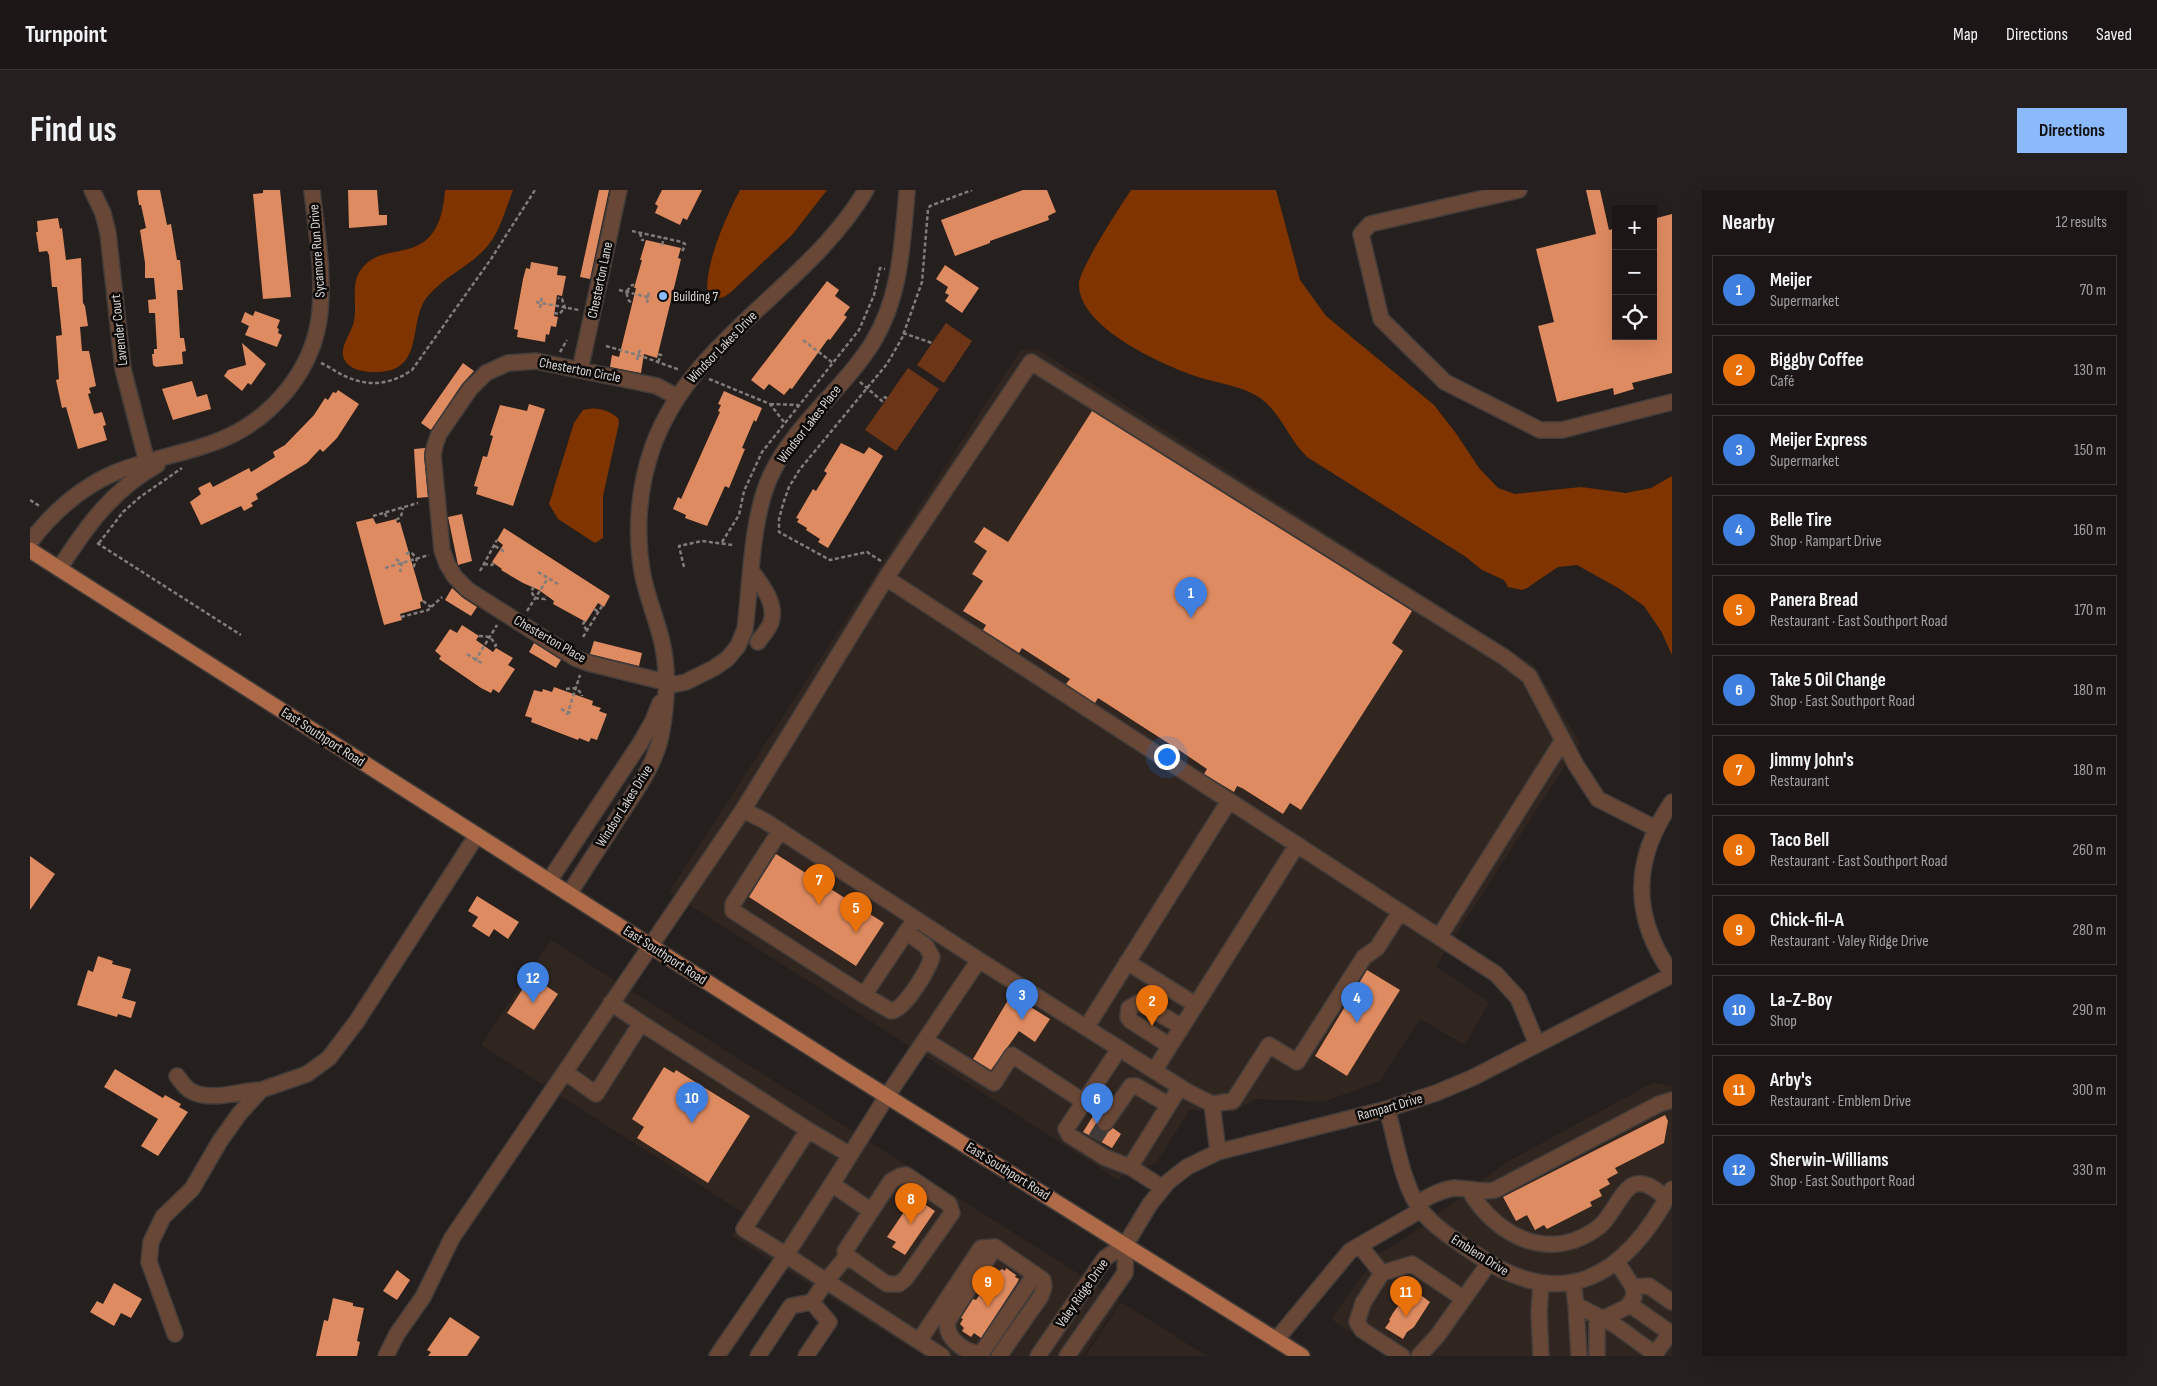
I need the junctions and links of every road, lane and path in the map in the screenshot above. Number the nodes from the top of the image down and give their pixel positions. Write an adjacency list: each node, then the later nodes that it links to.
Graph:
1 (92, 190): 48 (street, Lavender Court)
2 (312, 190): 48 (street, Sycamore Run Drive)
3 (535, 190): 37 (path)
4 (619, 190): 30 (street, Chesterton Lane)
5 (866, 190): 43 (street, Windsor Lakes Drive)
6 (972, 190): 31 (path)
7 (1519, 190): 45 (street)
8 (908, 191): 15 (street, Windsor Lakes Place)
9 (632, 231): 10 (path)
10 (640, 233): 11 (path); 12 (path)
11 (664, 238): 13 (path); 14 (path)
12 (644, 240)
13 (662, 245)
14 (681, 250)
15 (899, 270): 39 (path); 41 (street, Windsor Lakes Place)
16 (634, 285): 19 (path)
17 (618, 290): 19 (path)
18 (650, 291): 21 (path)
19 (626, 292): 21 (path); 24 (path)
20 (542, 296): 25 (path)
21 (650, 297): 26 (path)
22 (558, 298): 28 (path)
23 (536, 302): 25 (path)
24 (631, 302)
25 (541, 303): 27 (path); 28 (path)
26 (647, 303)
27 (540, 308)
28 (565, 308): 29 (path); 30 (path)
29 (554, 313)
30 (592, 313): 40 (street, Chesterton Lane)
31 (904, 333): 33 (path); 42 (path)
32 (803, 340): 39 (path)
33 (932, 343)
34 (640, 349): 36 (path)
35 (658, 354): 38 (path)
36 (637, 360)
37 (321, 362)
38 (658, 362)
39 (834, 363): 47 (path)
40 (580, 370): 43 (street, Chesterton Circle); 64 (street, Chesterton Circle)
41 (849, 373): 42 (path); 80 (street, Windsor Lakes Place)
42 (866, 388): 44 (path); 81 (path)
43 (677, 397): 108 (street, Windsor Lakes Drive)
44 (887, 399)
45 (1672, 402)
46 (770, 404): 47 (path)
47 (798, 405): 59 (path)
48 (148, 465): 58 (street, Sycamore Run Drive); 76 (street, Sycamore Run Drive)
49 (30, 500): 52 (path)
50 (418, 503): 51 (path)
51 (403, 508): 53 (path); 56 (path)
52 (44, 513)
53 (385, 513): 54 (path); 55 (path)
54 (373, 516)
55 (387, 519)
56 (396, 520)
57 (497, 540): 62 (path)
58 (30, 542)
59 (722, 542): 61 (path); 72 (path)
60 (90, 543): 98 (path)
61 (733, 545)
62 (495, 546): 65 (path); 71 (path)
63 (30, 550): 76 (main road, East Southport Road)
64 (443, 552): 68 (path); 75 (street, Chesterton Circle)
65 (505, 552)
66 (406, 554): 68 (path)
67 (396, 559): 70 (path)
68 (417, 559): 70 (path); 74 (path)
69 (494, 562): 71 (path)
70 (402, 563): 73 (path); 78 (path)
71 (484, 564): 77 (path)
72 (684, 567)
73 (385, 568)
74 (414, 568)
75 (450, 568): 94 (street, Chesterton Place)
76 (59, 569): 121 (main road, East Southport Road)
77 (480, 571)
78 (400, 572)
79 (538, 572): 82 (path)
80 (752, 572): 102 (street); 108 (street, Windsor Lakes Place)
81 (890, 573): 115 (street); 116 (street); 118 (street)
82 (548, 578): 83 (path); 87 (path)
83 (558, 584)
84 (534, 587): 87 (path)
85 (546, 596): 87 (path)
86 (442, 597): 91 (path)
87 (535, 598): 89 (path)
88 (423, 601): 91 (path)
89 (531, 605)
90 (602, 606): 93 (path)
91 (431, 607): 95 (path)
92 (594, 609): 93 (path)
93 (598, 612): 97 (path)
94 (505, 613): 100 (path); 106 (street, Chesterton Place)
95 (401, 617)
96 (585, 621): 97 (path)
97 (587, 631): 101 (path)
98 (241, 634)
99 (479, 636): 100 (path)
100 (490, 637): 103 (path); 105 (path)
101 (583, 638)
102 (758, 642)
103 (494, 647)
104 (467, 654): 105 (path)
105 (476, 660): 107 (path)
106 (585, 661): 108 (street, Chesterton Place); 109 (path)
107 (483, 664)
108 (665, 682): 123 (street, Windsor Lakes Drive); 124 (street, Windsor Lakes Drive)
109 (576, 688): 110 (path); 111 (path); 113 (path)
110 (566, 689)
111 (582, 696)
112 (561, 709): 113 (path)
113 (568, 713): 114 (path)
114 (573, 714)
115 (1563, 740): 119 (street); 128 (street)
116 (1229, 801): 122 (street); 131 (street)
117 (1672, 802): 119 (street)
118 (743, 810): 120 (street); 129 (street)
119 (1655, 828): 132 (street)
120 (780, 831): 126 (street); 133 (street)
121 (477, 835): 123 (main road, East Southport Road); 147 (street)
122 (1297, 845): 125 (street); 135 (street)
123 (549, 881): 124 (main road, East Southport Road)
124 (569, 894): 129 (main road, East Southport Road)
125 (1400, 912): 128 (street); 151 (street)
126 (915, 919): 127 (street); 130 (street)
127 (906, 932): 133 (street); 133 (street)
128 (1439, 937): 140 (street)
129 (650, 946): 134 (street); 148 (main road, East Southport Road)
130 (979, 960): 138 (street); 139 (street)
131 (1127, 962): 135 (street); 138 (street)
132 (1672, 975): 140 (street, Rampart Drive)
133 (864, 995)
134 (612, 1003): 136 (street); 144 (street)
135 (1196, 1005): 137 (street)
136 (641, 1023): 144 (street); 155 (street)
137 (1182, 1027): 141 (street); 141 (street)
138 (1086, 1028): 142 (street)
139 (925, 1040): 148 (street); 150 (street)
140 (1537, 1044): 153 (street, Rampart Drive)
141 (1170, 1046): 143 (street)
142 (1120, 1049): 143 (street); 150 (street)
143 (1154, 1071): 146 (street)
144 (564, 1072): 189 (street)
145 (177, 1076): 147 (street)
146 (1180, 1087): 151 (street); 152 (street)
147 (261, 1090): 184 (street)
148 (887, 1096): 157 (street); 165 (main road, East Southport Road)
149 (1672, 1100): 161 (street)
150 (1083, 1101): 158 (street)
151 (1212, 1104): 156 (street)
152 (1169, 1105): 154 (street); 158 (street)
153 (1387, 1109): 156 (street, Rampart Drive); 163 (street, Emblem Drive)
154 (1105, 1123)
155 (808, 1130): 157 (street); 168 (street)
156 (1218, 1152): 160 (street, Rampart Drive)
157 (850, 1156): 159 (street)
158 (1130, 1166): 160 (street)
159 (832, 1184): 164 (street); 168 (street)
160 (1162, 1188): 165 (street, Rampart Drive)
161 (1469, 1190): 162 (street); 163 (street)
162 (1670, 1193): 170 (street, Emblem Drive)
163 (1419, 1206): 166 (street); 171 (street, Emblem Drive)
164 (871, 1211): 169 (street); 169 (street)
165 (1126, 1244): 185 (main road, East Southport Road); 195 (street, Valey Ridge Drive); 196 (street, Valey Ridge Drive)
166 (1360, 1246): 172 (street); 185 (street)
167 (995, 1247): 173 (street); 173 (street); 186 (street)
168 (786, 1255): 174 (street); 190 (street)
169 (847, 1256): 174 (street)
170 (1617, 1262): 175 (street, Emblem Drive); 177 (street)
171 (1489, 1264): 176 (street, Emblem Drive); 178 (street)
172 (1382, 1273): 178 (street); 197 (street)
173 (1035, 1274): 194 (street)
174 (826, 1281): 179 (street); 186 (street)
175 (1573, 1282): 176 (street, Emblem Drive); 181 (street)
176 (1541, 1283): 199 (street)
177 (1633, 1287): 180 (street); 183 (street)
178 (1464, 1298): 198 (street)
179 (812, 1302): 191 (street); 192 (street)
180 (1629, 1304): 182 (street); 183 (street)
181 (1576, 1306): 182 (street); 200 (street)
182 (1600, 1318): 187 (street); 201 (street)
183 (1662, 1318): 187 (street); 187 (street)
184 (175, 1334)
185 (1276, 1340): 188 (main road, East Southport Road)
186 (919, 1341): 193 (street)
187 (1639, 1346)
188 (1296, 1354)
189 (386, 1356)
190 (717, 1356)
191 (758, 1356)
192 (806, 1356)
193 (942, 1356)
194 (999, 1356)
195 (1038, 1356)
196 (1067, 1356)
197 (1402, 1356)
198 (1419, 1356)
199 (1541, 1356)
200 (1579, 1356)
201 (1597, 1356)

